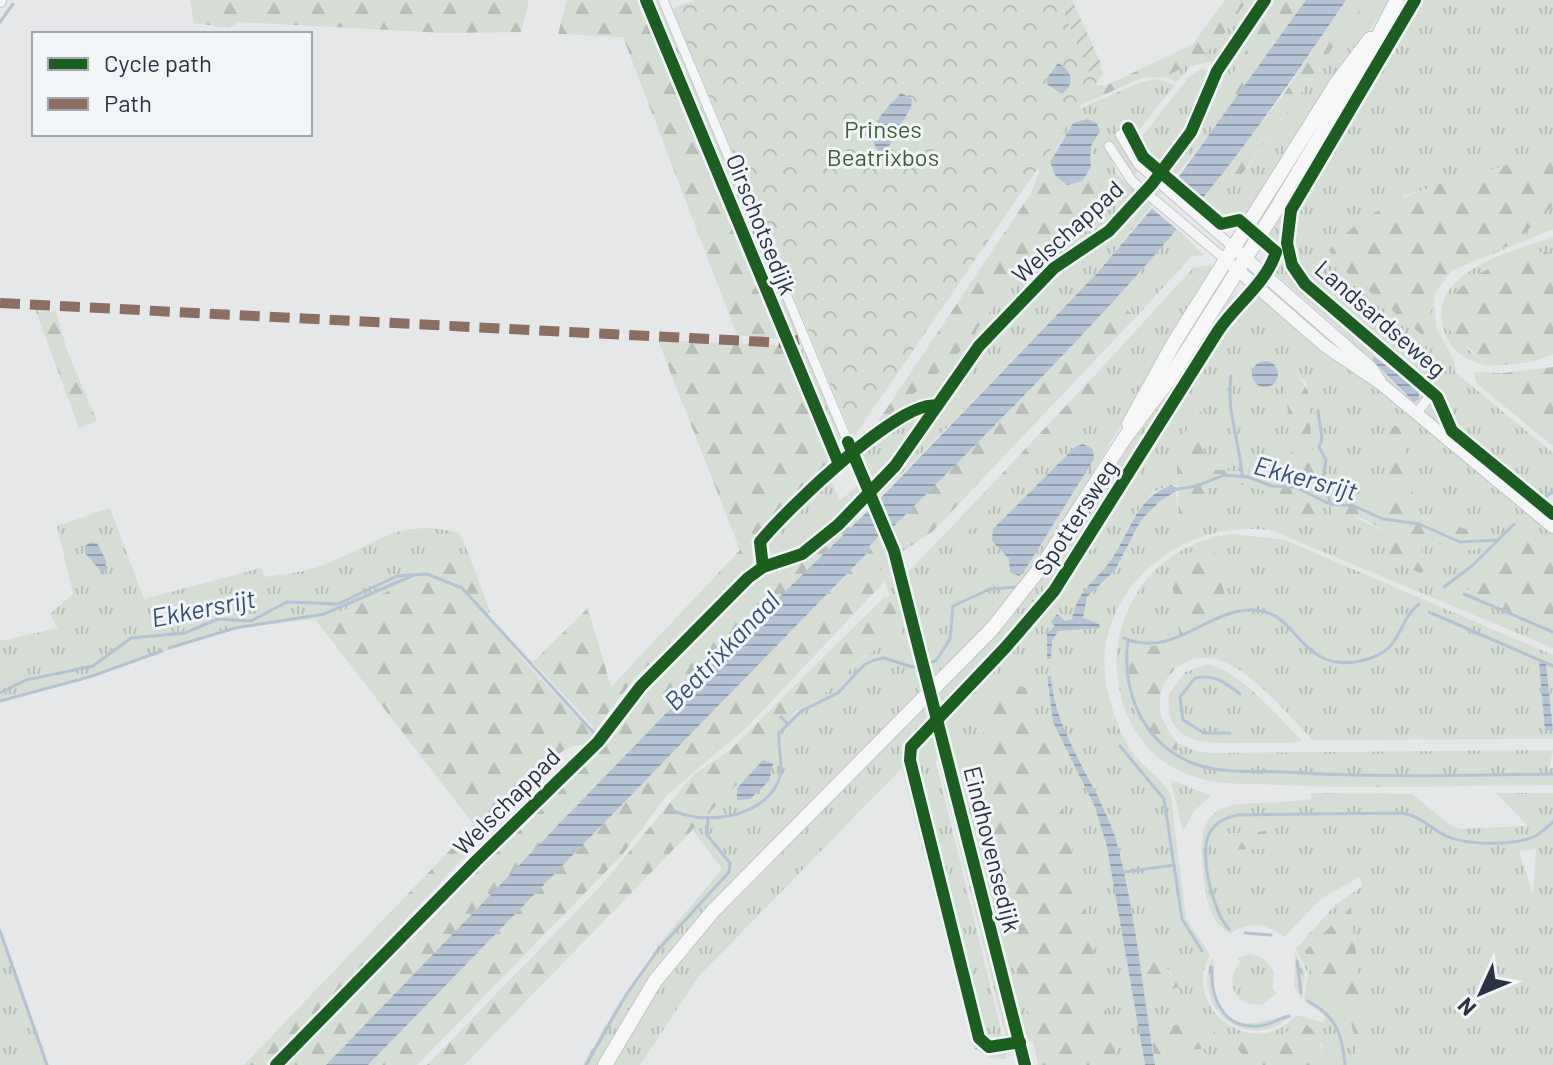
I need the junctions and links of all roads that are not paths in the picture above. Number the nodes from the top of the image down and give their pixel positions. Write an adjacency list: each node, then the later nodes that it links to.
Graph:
1 (663, 0): 8 (street, Oirschotsedijk)
2 (1397, 0): 6 (main road, Spottersweg)
3 (1415, 0): 7 (street, Landsardseweg)
4 (1120, 135): 6 (street)
5 (1109, 146): 6 (street)
6 (1236, 259): 7 (street, Landsardseweg); 10 (main road, Spottersweg)
7 (1416, 414): 9 (street, Landsardseweg)
8 (848, 442)
9 (1553, 527)
10 (605, 1065)

